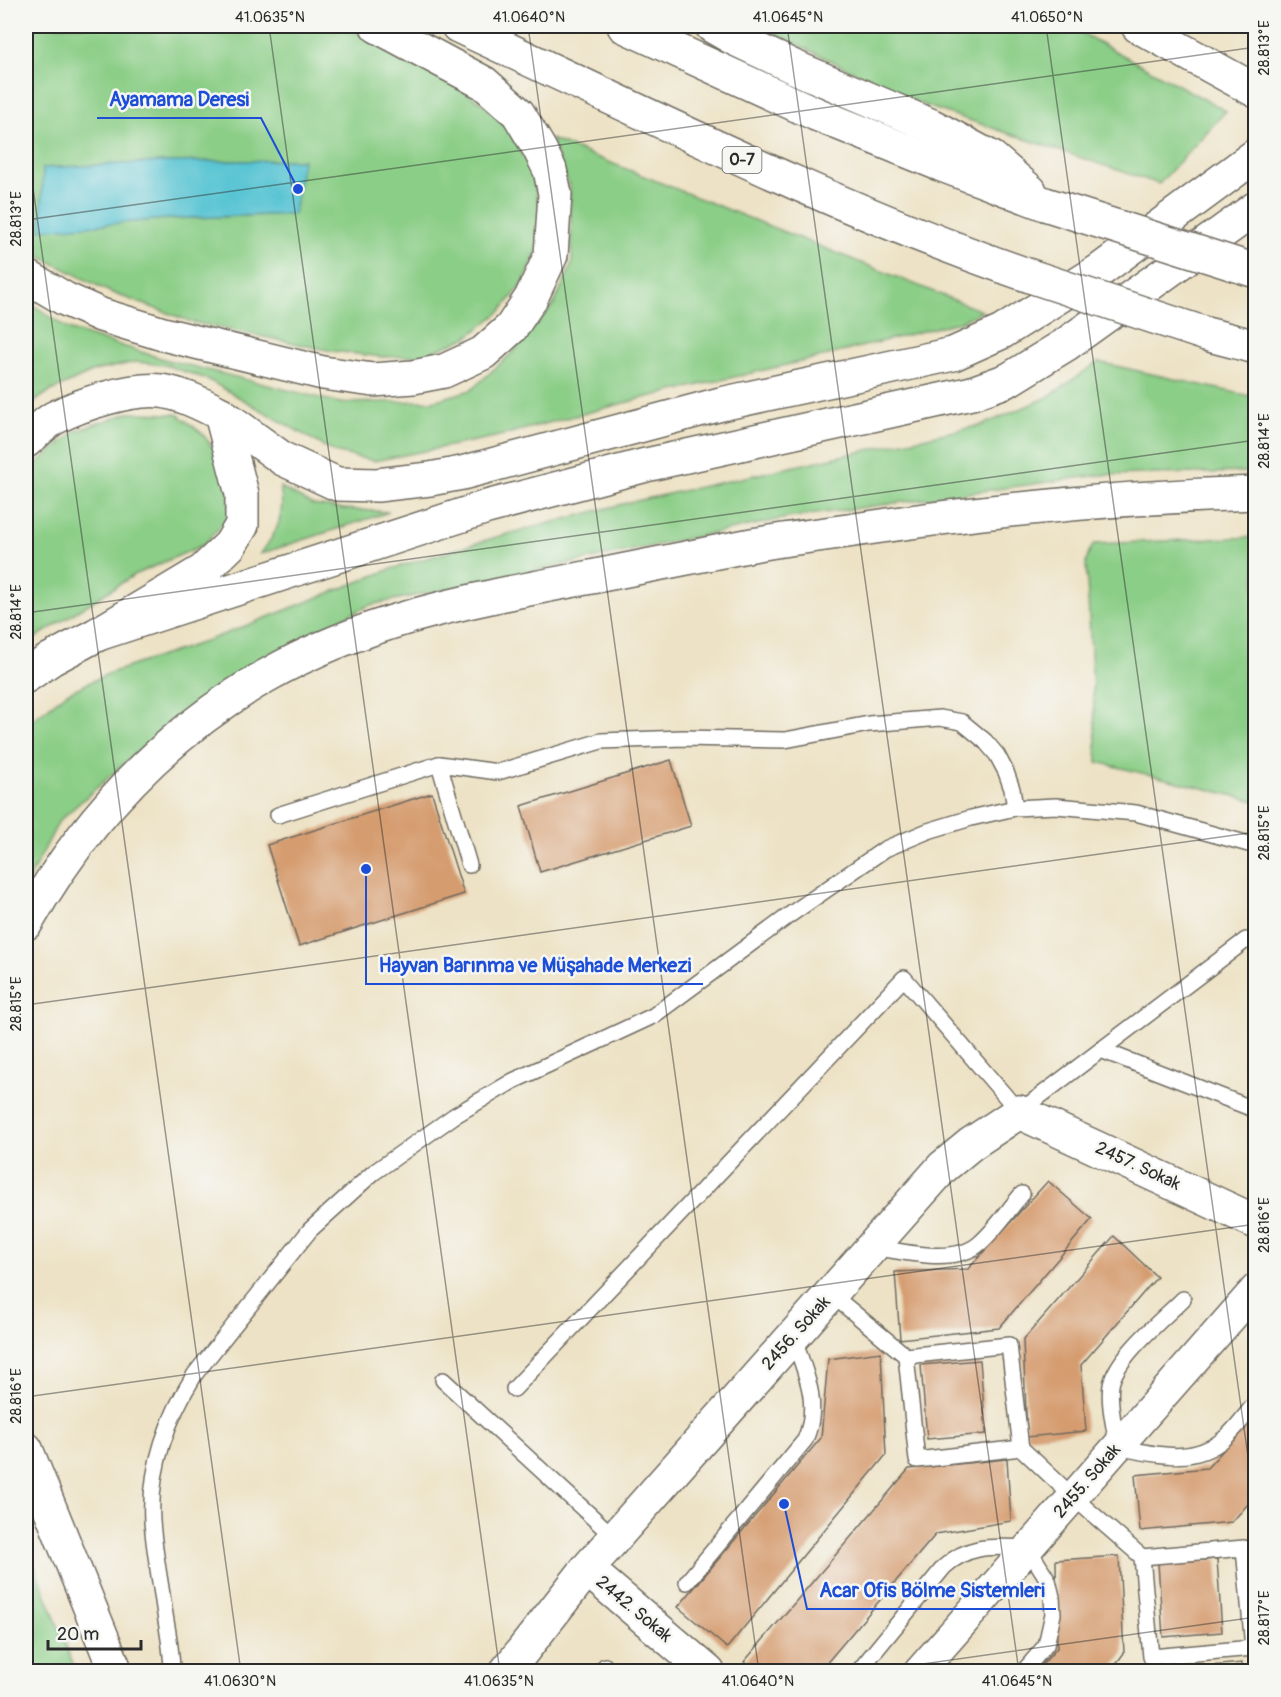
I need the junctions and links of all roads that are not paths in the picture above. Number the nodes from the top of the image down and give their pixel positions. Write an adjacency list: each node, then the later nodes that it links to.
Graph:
1 (378, 26): 11 (main road)
2 (458, 26): 12 (main road, O-7, bridge)
3 (624, 26): 8 (main road)
4 (712, 26): 8 (main road)
5 (1138, 26): 6 (main road)
6 (1256, 91)
7 (1256, 155): 13 (main road)
8 (1045, 204): 10 (main road, bridge)
9 (1256, 208): 16 (main road)
10 (1256, 271)
11 (26, 276)
12 (1256, 347)
13 (221, 414): 14 (main road); 16 (main road)
14 (26, 441)
15 (1256, 493): 23 (main road)
16 (98, 634): 17 (main road)
17 (26, 676)
18 (439, 764): 19 (lane); 20 (lane); 22 (lane)
19 (1015, 808): 21 (lane); 50 (lane)
20 (278, 815)
21 (1256, 846)
22 (469, 864)
23 (26, 923)
24 (1256, 943): 25 (lane)
25 (1101, 1050): 26 (lane); 27 (lane)
26 (1256, 1110)
27 (1019, 1112): 29 (main road, 2457. Sokak); 30 (main road, 2456. Sokak); 37 (lane)
28 (1022, 1194): 30 (lane)
29 (1256, 1222)
30 (872, 1247): 32 (main road, 2456. Sokak)
31 (1256, 1289): 39 (street, 2455. Sokak)
32 (831, 1294): 34 (main road, 2456. Sokak); 35 (lane)
33 (1183, 1299): 39 (lane)
34 (793, 1337): 43 (main road, 2456. Sokak); 47 (lane)
35 (906, 1356): 40 (lane); 40 (lane)
36 (442, 1380): 43 (lane)
37 (514, 1389)
38 (1256, 1402): 39 (lane)
39 (1117, 1447): 42 (street, 2455. Sokak)
40 (1021, 1448): 42 (lane)
41 (26, 1449): 49 (main road)
42 (1073, 1497): 44 (street, 2455. Sokak); 45 (lane)
43 (615, 1538): 46 (main road, 2456. Sokak)
44 (1028, 1548): 53 (lane); 54 (street, 2455. Sokak); 55 (lane)
45 (1142, 1557): 48 (lane); 48 (lane)
46 (587, 1569): 51 (main road, 2456. Sokak); 52 (main road, 2442. Sokak)
47 (687, 1582)
48 (1254, 1649)
49 (116, 1671)
50 (172, 1671)
51 (506, 1671)
52 (708, 1671)
53 (858, 1671)
54 (919, 1671)
55 (1023, 1671)

